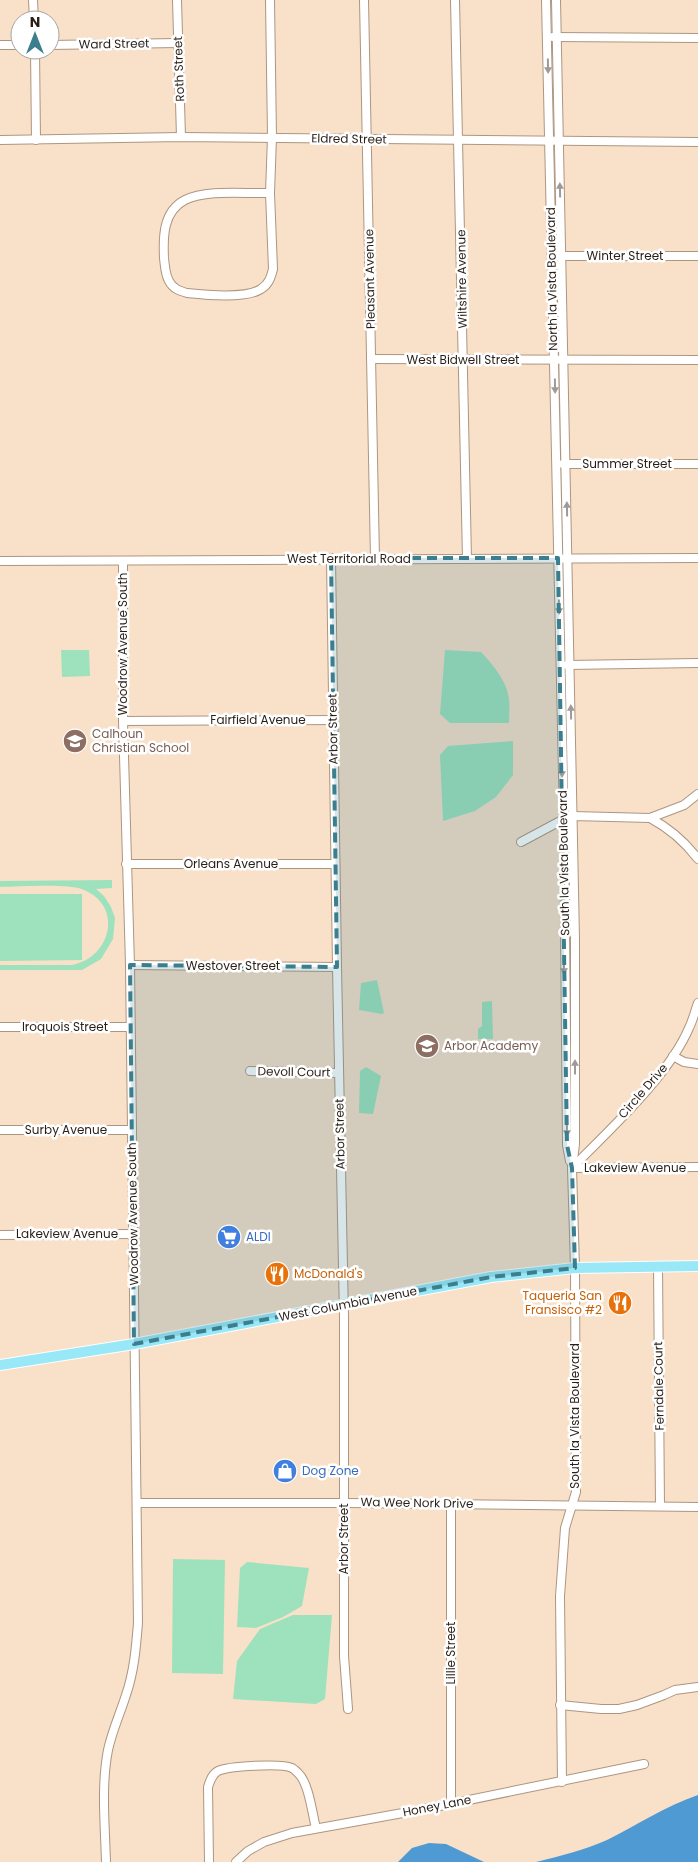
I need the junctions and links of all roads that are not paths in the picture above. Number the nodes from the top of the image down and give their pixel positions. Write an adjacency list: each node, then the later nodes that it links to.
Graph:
1 (177, 0): 10 (street, Roth Street)
2 (270, 0): 14 (street)
3 (364, 0): 17 (street, Pleasant Avenue)
4 (455, 0): 18 (street, Wiltshire Avenue)
5 (546, 0): 7 (street, North la Vista Boulevard)
6 (556, 0): 8 (street, North la Vista Boulevard)
7 (547, 37): 8 (street); 19 (street, North la Vista Boulevard, one-way to 19)
8 (558, 37): 9 (street); 20 (street, North la Vista Boulevard)
9 (698, 38)
10 (178, 43): 11 (street, Ward Street); 13 (street, Roth Street)
11 (60, 44)
12 (35, 60): 16 (street)
13 (181, 137): 14 (street, Eldred Street); 16 (street, Eldred Street)
14 (272, 138): 17 (street, Eldred Street); 22 (street)
15 (0, 140): 16 (street, Eldred Street)
16 (36, 140)
17 (367, 140): 18 (street, Eldred Street); 26 (street, Pleasant Avenue)
18 (458, 140): 19 (street, Eldred Street); 27 (street, Wiltshire Avenue)
19 (549, 141): 20 (street, Eldred Street); 23 (street, North la Vista Boulevard)
20 (559, 141): 21 (street, Eldred Street); 24 (street, North la Vista Boulevard, one-way to 20)
21 (698, 142)
22 (270, 193): 22 (street)
23 (552, 256): 24 (street, Winter Street); 28 (street, North la Vista Boulevard)
24 (562, 256): 25 (street, Winter Street); 29 (street, North la Vista Boulevard)
25 (698, 256)
26 (371, 359): 27 (street, West Bidwell Street); 35 (street, Pleasant Avenue)
27 (464, 359): 28 (street, West Bidwell Street); 39 (street, Wiltshire Avenue)
28 (554, 360): 29 (street, West Bidwell Street); 31 (street, North la Vista Boulevard, one-way to 31)
29 (564, 360): 30 (street); 32 (street, North la Vista Boulevard)
30 (698, 360)
31 (556, 464): 32 (street, Summer Street); 36 (street, North la Vista Boulevard)
32 (566, 464): 33 (street, Summer Street); 37 (street, North la Vista Boulevard, one-way to 32)
33 (698, 464)
34 (332, 558): 35 (street, West Territorial Road); 41 (street, West Territorial Road); 45 (street, Arbor Street)
35 (375, 558): 39 (street, West Territorial Road)
36 (558, 558): 37 (street, West Territorial Road); 39 (street, West Territorial Road); 44 (street, South la Vista Boulevard, one-way to 44)
37 (568, 558): 38 (street, West Territorial Road); 43 (street, South la Vista Boulevard)
38 (698, 558)
39 (467, 559)
40 (0, 560): 41 (street, West Territorial Road)
41 (123, 561): 46 (street, Woodrow Avenue South)
42 (698, 662): 43 (street)
43 (570, 664): 44 (street); 48 (street, South la Vista Boulevard, one-way to 43)
44 (560, 666): 50 (street, South la Vista Boulevard, one-way to 50)
45 (333, 720): 46 (street, Fairfield Avenue); 54 (street, Arbor Street)
46 (123, 721): 53 (street, Woodrow Avenue South)
47 (698, 794): 49 (street)
48 (573, 816): 49 (street); 50 (street); 66 (street, South la Vista Boulevard, one-way to 48)
49 (650, 818): 52 (street)
50 (564, 819): 51 (street); 66 (street, South la Vista Boulevard, one-way to 66)
51 (521, 842)
52 (698, 858)
53 (126, 864): 54 (street, Orleans Avenue); 55 (street, Woodrow Avenue South)
54 (335, 864): 56 (street, Arbor Street)
55 (130, 965): 56 (street, Westover Street); 59 (street, Woodrow Avenue South)
56 (337, 967): 63 (street, Arbor Street)
57 (698, 1003): 60 (street, Circle Drive)
58 (0, 1027): 59 (street, Iroquois Street)
59 (130, 1027): 65 (street, Woodrow Avenue South)
60 (673, 1056): 61 (street); 66 (street, Circle Drive)
61 (698, 1064)
62 (250, 1071): 63 (street, Devoll Court)
63 (338, 1073): 73 (street, Arbor Street)
64 (0, 1130): 65 (street, Surby Avenue)
65 (131, 1130): 69 (street, Woodrow Avenue South)
66 (572, 1168): 67 (street, Lakeview Avenue); 72 (street, South la Vista Boulevard)
67 (698, 1168)
68 (0, 1234): 69 (street, Lakeview Avenue)
69 (133, 1234): 74 (street, Woodrow Avenue South)
70 (658, 1266): 71 (main road, West Columbia Avenue); 72 (main road, West Columbia Avenue); 80 (street, Ferndale Court)
71 (698, 1266)
72 (575, 1268): 73 (main road, West Columbia Avenue); 79 (street, South la Vista Boulevard)
73 (343, 1305): 74 (main road, West Columbia Avenue); 77 (street, Arbor Street)
74 (134, 1344): 75 (main road, West Columbia Avenue); 76 (street, Woodrow Avenue South)
75 (0, 1365)
76 (137, 1502): 77 (street, Wa Wee Nork Drive); 89 (street, Woodrow Avenue South)
77 (345, 1503): 78 (street, Wa Wee Nork Drive); 84 (street, Arbor Street)
78 (451, 1504): 79 (street, Wa Wee Nork Drive); 87 (street, Lillie Street)
79 (572, 1505): 80 (street, Wa Wee Nork Drive); 83 (street, South la Vista Boulevard)
80 (660, 1506): 81 (street, Wa Wee Nork Drive)
81 (698, 1507)
82 (698, 1687): 83 (street)
83 (560, 1704): 86 (street, South la Vista Boulevard)
84 (348, 1709)
85 (644, 1764): 86 (street, Honey Lane)
86 (562, 1782): 87 (street, Honey Lane)
87 (451, 1803): 88 (street, Honey Lane)
88 (316, 1828): 90 (street); 91 (street, Honey Lane)
89 (106, 1862)
90 (209, 1862)
91 (236, 1862)

